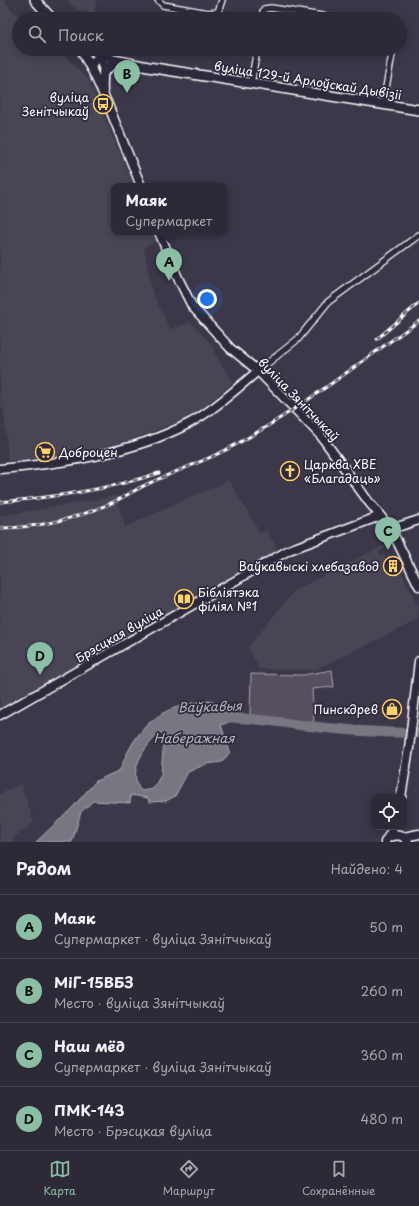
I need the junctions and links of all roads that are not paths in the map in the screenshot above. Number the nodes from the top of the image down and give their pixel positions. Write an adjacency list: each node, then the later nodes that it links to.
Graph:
1 (35, 0): 4 (main road)
2 (158, 0): 5 (street)
3 (222, 0): 6 (street)
4 (46, 12)
5 (202, 12)
6 (218, 12)
7 (263, 12): 8 (street)
8 (296, 12)
9 (85, 56): 14 (main road)
10 (102, 56): 13 (main road); 14 (main road); 15 (main road)
11 (255, 56): 16 (street)
12 (392, 56): 18 (street)
13 (122, 62): 15 (main road); 16 (main road, вуліца 129-й Арлоўскай Дывізіі)
14 (91, 68): 17 (main road)
15 (104, 72): 17 (main road)
16 (251, 84): 18 (main road, вуліца 129-й Арлоўскай Дывізіі)
17 (102, 91): 20 (main road)
18 (383, 104): 19 (main road, вуліца 129-й Арлоўскай Дывізіі)
19 (419, 110)
20 (140, 183)
21 (160, 235): 23 (main road, вуліца Зянітчыкаў)
22 (419, 235): 23 (street)
23 (258, 371): 24 (main road); 25 (main road, вуліца Зянітчыкаў)
24 (0, 469)
25 (380, 516): 27 (main road, вуліца Зянітчыкаў); 30 (main road, Брэсцкая вуліца)
26 (419, 520): 27 (main road)
27 (391, 529): 28 (main road, вуліца Зянітчыкаў)
28 (419, 586)
29 (419, 661): 31 (main road)
30 (0, 715)
31 (402, 794)
32 (392, 830): 34 (main road)
33 (419, 834): 35 (main road)
34 (387, 839): 35 (main road)
35 (405, 839)

